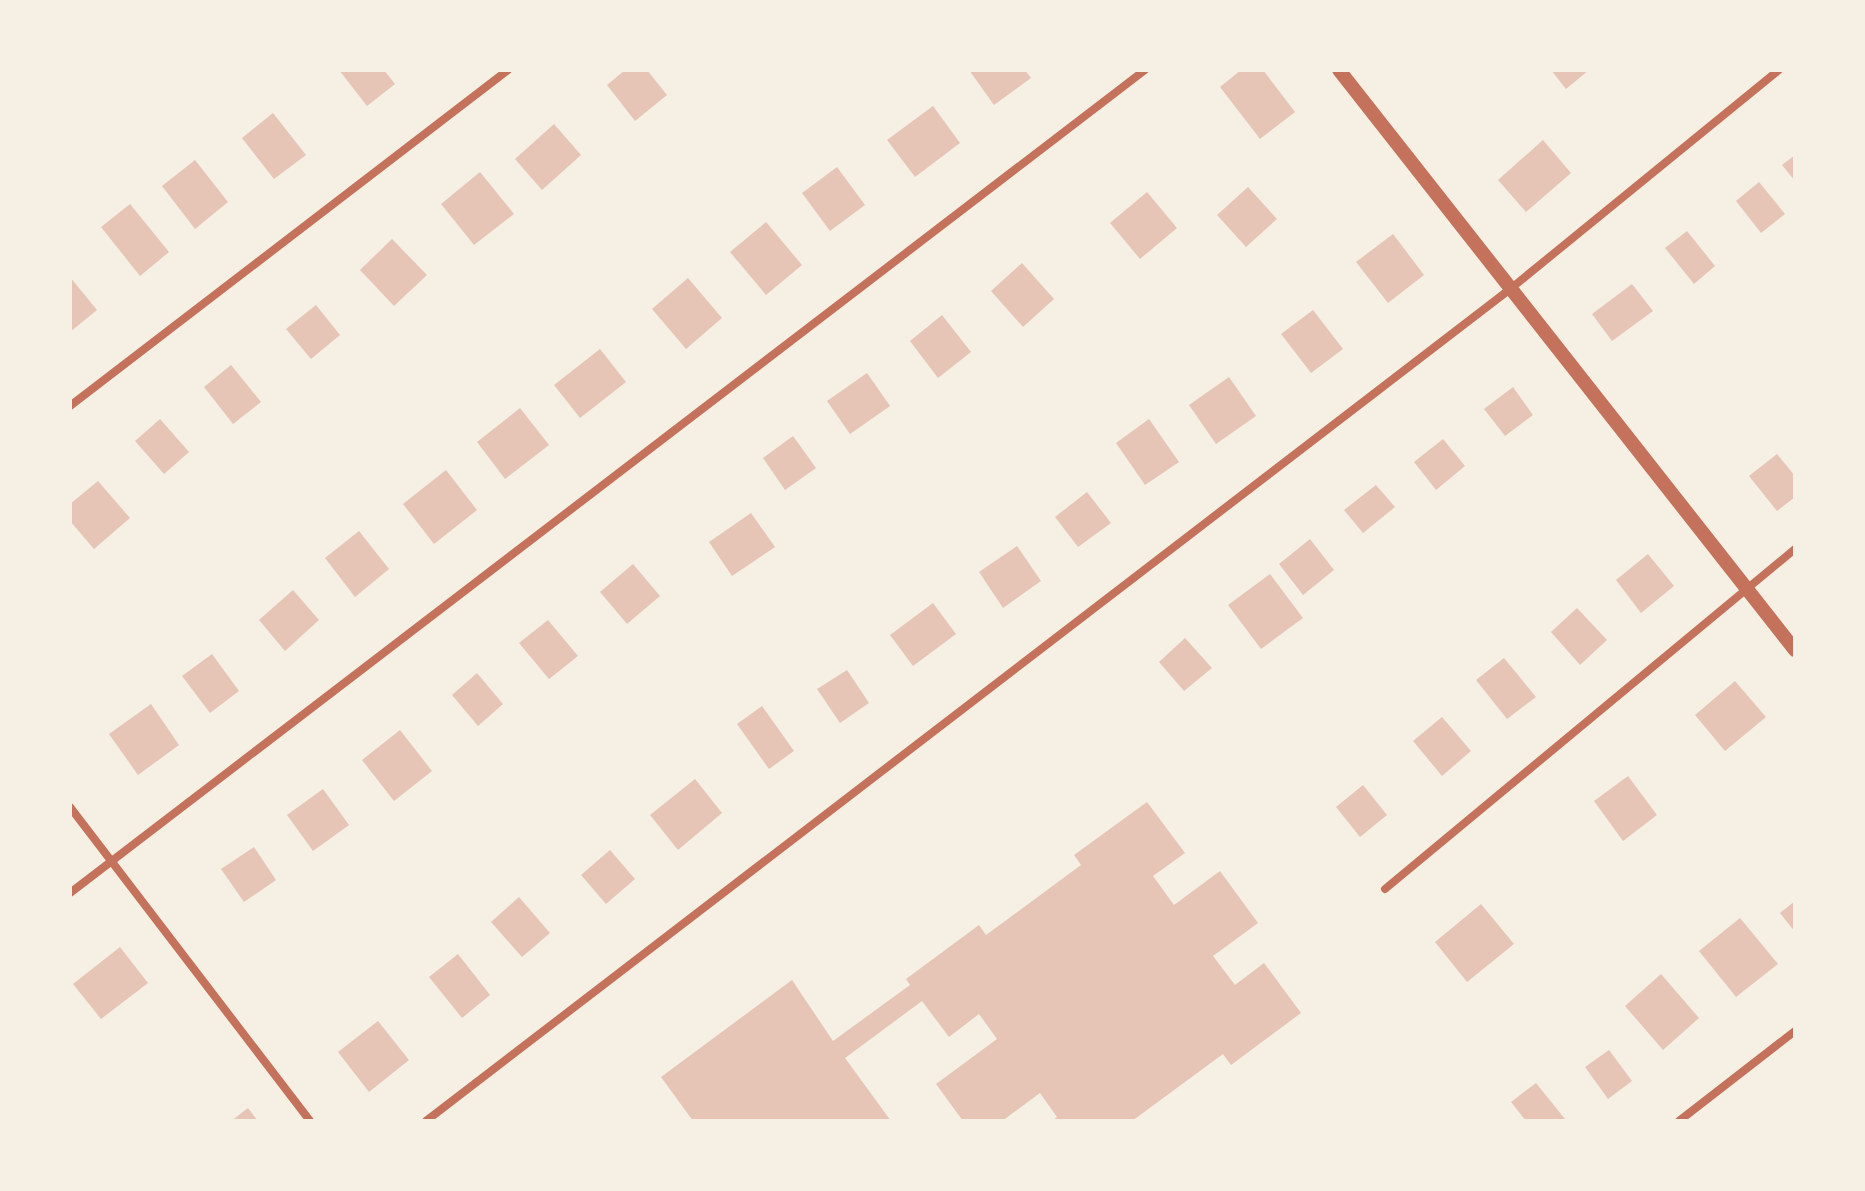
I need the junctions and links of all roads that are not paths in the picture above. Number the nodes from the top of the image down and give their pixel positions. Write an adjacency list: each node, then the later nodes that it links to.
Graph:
1 (508, 70): 6 (street)
2 (1145, 70): 11 (street)
3 (1339, 70): 5 (street)
4 (1779, 70): 5 (street)
5 (1509, 290): 8 (street); 16 (street)
6 (70, 406)
7 (1795, 549): 8 (street)
8 (1746, 589): 9 (street); 12 (street)
9 (1795, 650)
10 (70, 807): 11 (street)
11 (111, 861): 13 (street); 15 (street)
12 (1385, 889)
13 (70, 893)
14 (1795, 1031): 17 (street)
15 (310, 1121)
16 (426, 1121)
17 (1679, 1121)

